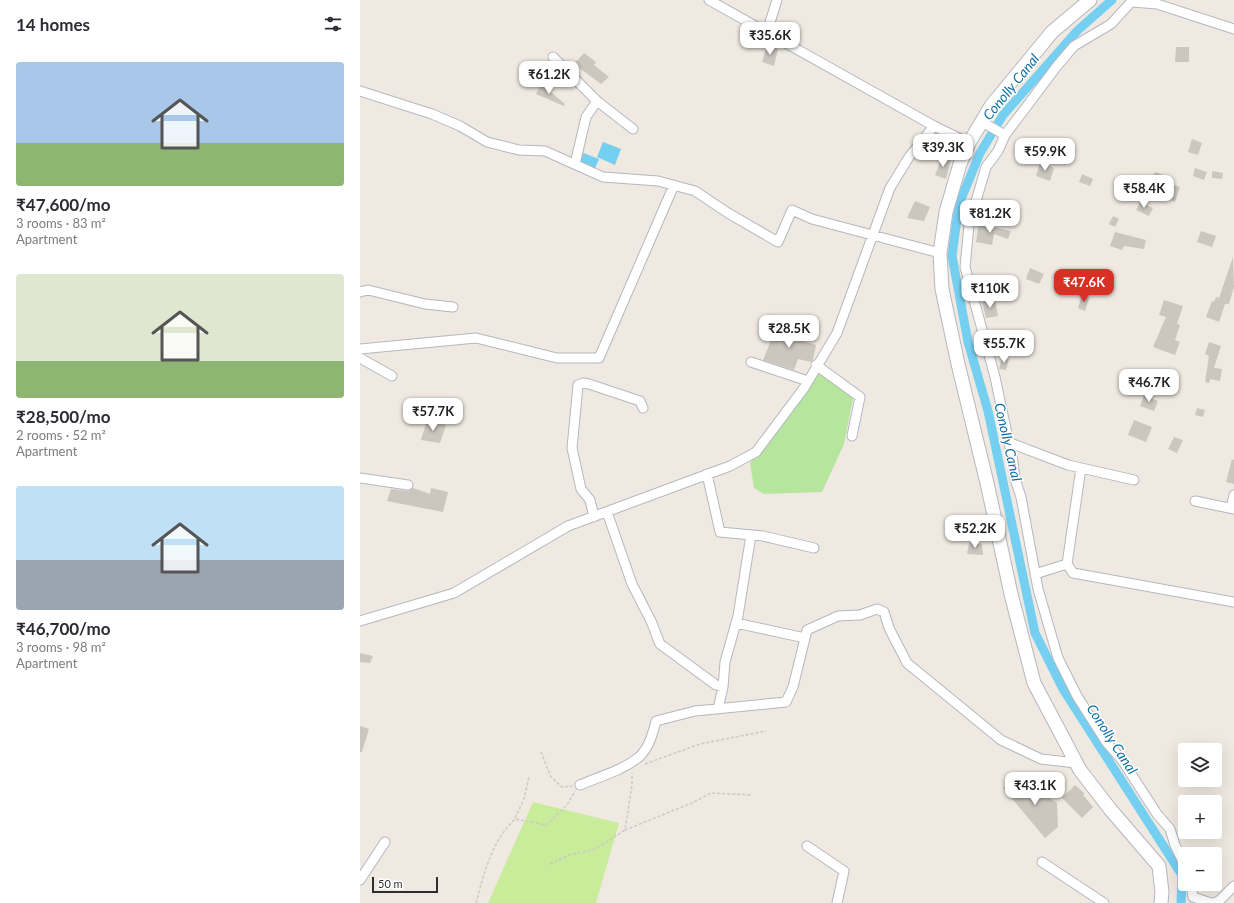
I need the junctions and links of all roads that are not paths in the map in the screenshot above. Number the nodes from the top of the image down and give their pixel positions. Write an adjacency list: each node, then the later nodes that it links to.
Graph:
1 (709, 0): 6 (street)
2 (777, 0): 6 (street)
3 (1090, 0): 10 (main road)
4 (1133, 1): 5 (street); 13 (street)
5 (1234, 29)
6 (767, 32): 11 (street)
7 (554, 58): 9 (street)
8 (360, 91): 15 (street)
9 (597, 101): 12 (street); 15 (street)
10 (982, 122): 13 (street); 14 (main road)
11 (934, 126): 14 (street); 17 (street)
12 (632, 129)
13 (1005, 135): 29 (street)
14 (969, 143): 18 (main road)
15 (575, 164): 16 (street)
16 (674, 185): 17 (street); 21 (street)
17 (874, 235): 18 (street); 24 (street)
18 (940, 253): 50 (main road)
19 (360, 292): 20 (street)
20 (452, 307)
21 (360, 349)
22 (360, 358): 25 (street)
23 (751, 362): 26 (street)
24 (816, 365): 26 (street); 28 (street)
25 (392, 376)
26 (808, 381): 31 (street)
27 (643, 408): 39 (street)
28 (852, 436)
29 (1008, 442): 30 (street); 43 (street)
30 (1081, 468): 33 (street); 42 (street)
31 (707, 474): 38 (street); 40 (street)
32 (360, 478): 34 (street)
33 (1134, 480)
34 (408, 485)
35 (1234, 495): 37 (street)
36 (1195, 501): 37 (street)
37 (1233, 508)
38 (607, 512): 39 (street); 48 (street)
39 (594, 517): 45 (street)
40 (751, 535): 41 (street); 46 (street)
41 (814, 548)
42 (1067, 564): 43 (street); 44 (street)
43 (1035, 574): 54 (street)
44 (1234, 602)
45 (360, 621)
46 (736, 623): 47 (street); 48 (street)
47 (806, 638): 49 (street); 50 (street)
48 (723, 687): 49 (street)
49 (718, 709): 51 (street)
50 (1076, 763): 61 (main road)
51 (580, 785)
52 (385, 842): 56 (street)
53 (807, 846): 59 (street)
54 (1178, 851)
55 (1042, 862): 60 (street)
56 (360, 880)
57 (1234, 886): 62 (street)
58 (1192, 900): 62 (street)
59 (837, 903)
60 (1104, 903)
61 (1161, 903)
62 (1212, 903)

